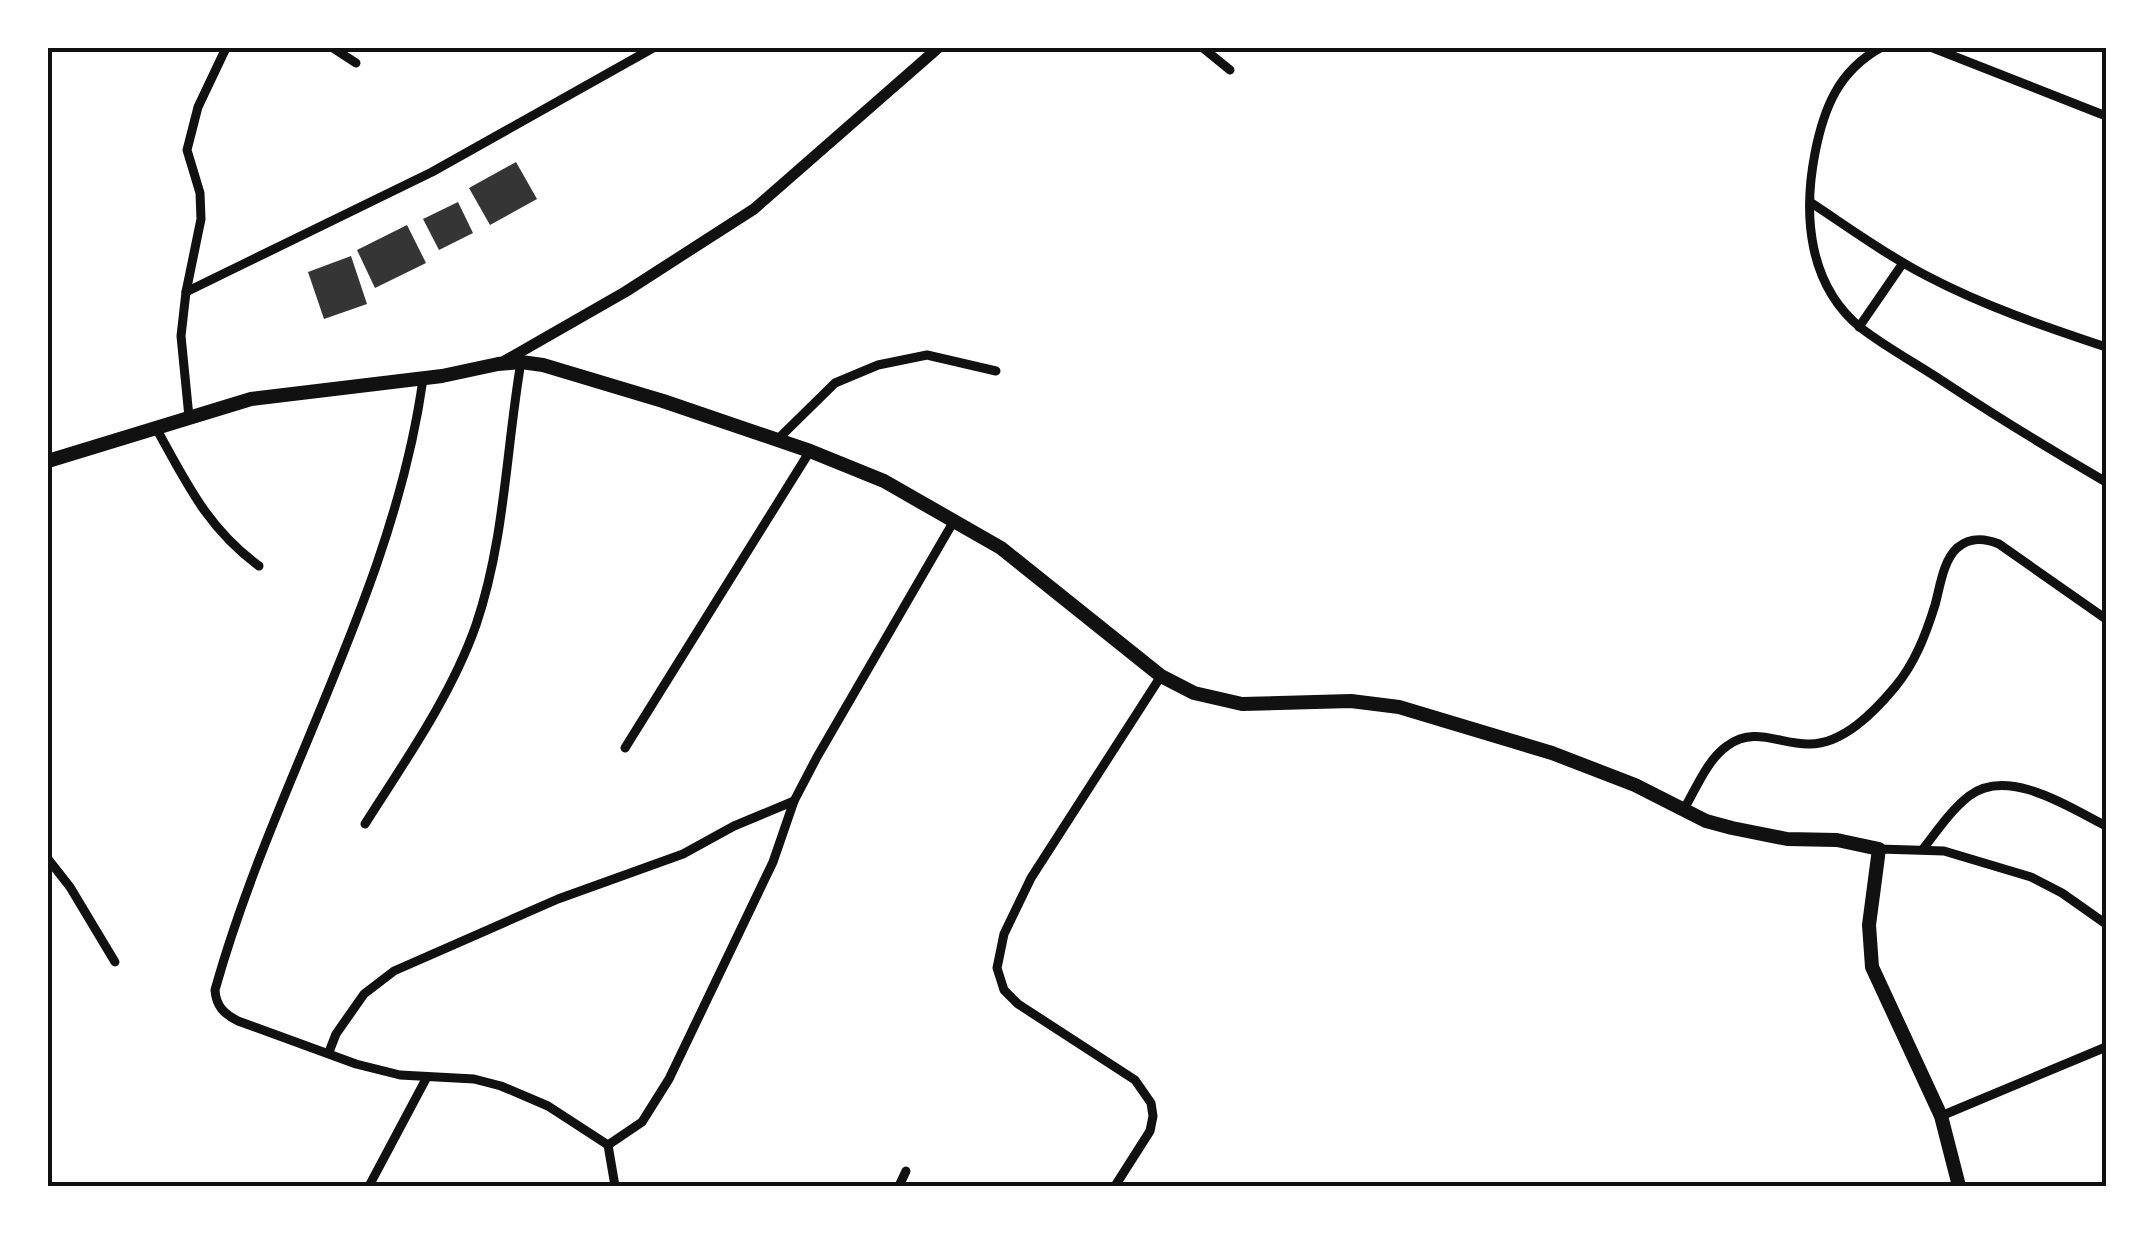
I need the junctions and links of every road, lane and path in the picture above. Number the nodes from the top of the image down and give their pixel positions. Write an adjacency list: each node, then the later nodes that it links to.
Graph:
1 (226, 48): 13 (street)
2 (332, 48): 8 (street)
3 (653, 48): 13 (street)
4 (938, 48): 17 (street)
5 (1203, 48): 9 (street)
6 (1880, 48): 11 (street)
7 (1933, 48): 10 (street)
8 (356, 63)
9 (1230, 70)
10 (2106, 116)
11 (1810, 202): 12 (street); 14 (street)
12 (1903, 262): 14 (street); 15 (street)
13 (186, 292): 20 (street)
14 (1860, 326): 25 (street)
15 (2106, 347)
16 (521, 362): 17 (main road); 22 (main road); 33 (street)
17 (498, 364): 19 (main road)
18 (996, 371): 22 (street)
19 (423, 378): 20 (main road); 41 (street)
20 (190, 417): 21 (main road)
21 (156, 428): 24 (main road); 27 (street)
22 (777, 440): 23 (main road)
23 (810, 451): 26 (main road); 30 (street)
24 (48, 461)
25 (2106, 482)
26 (955, 519): 29 (main road); 31 (street)
27 (258, 566)
28 (2106, 619): 32 (street)
29 (1161, 676): 32 (main road); 49 (street)
30 (625, 748)
31 (794, 801): 41 (street); 44 (street)
32 (1684, 809): 35 (main road)
33 (365, 824)
34 (2106, 826): 36 (street)
35 (1879, 849): 36 (street); 43 (main road)
36 (1923, 849): 38 (street)
37 (48, 858): 39 (street)
38 (2106, 924)
39 (114, 962)
40 (2106, 1047): 43 (street)
41 (328, 1052): 42 (street)
42 (427, 1078): 44 (street); 46 (street)
43 (1941, 1116): 50 (main road)
44 (608, 1146): 47 (street)
45 (906, 1171): 48 (street)
46 (368, 1186)
47 (615, 1186)
48 (899, 1186)
49 (1115, 1186)
50 (1959, 1186)

